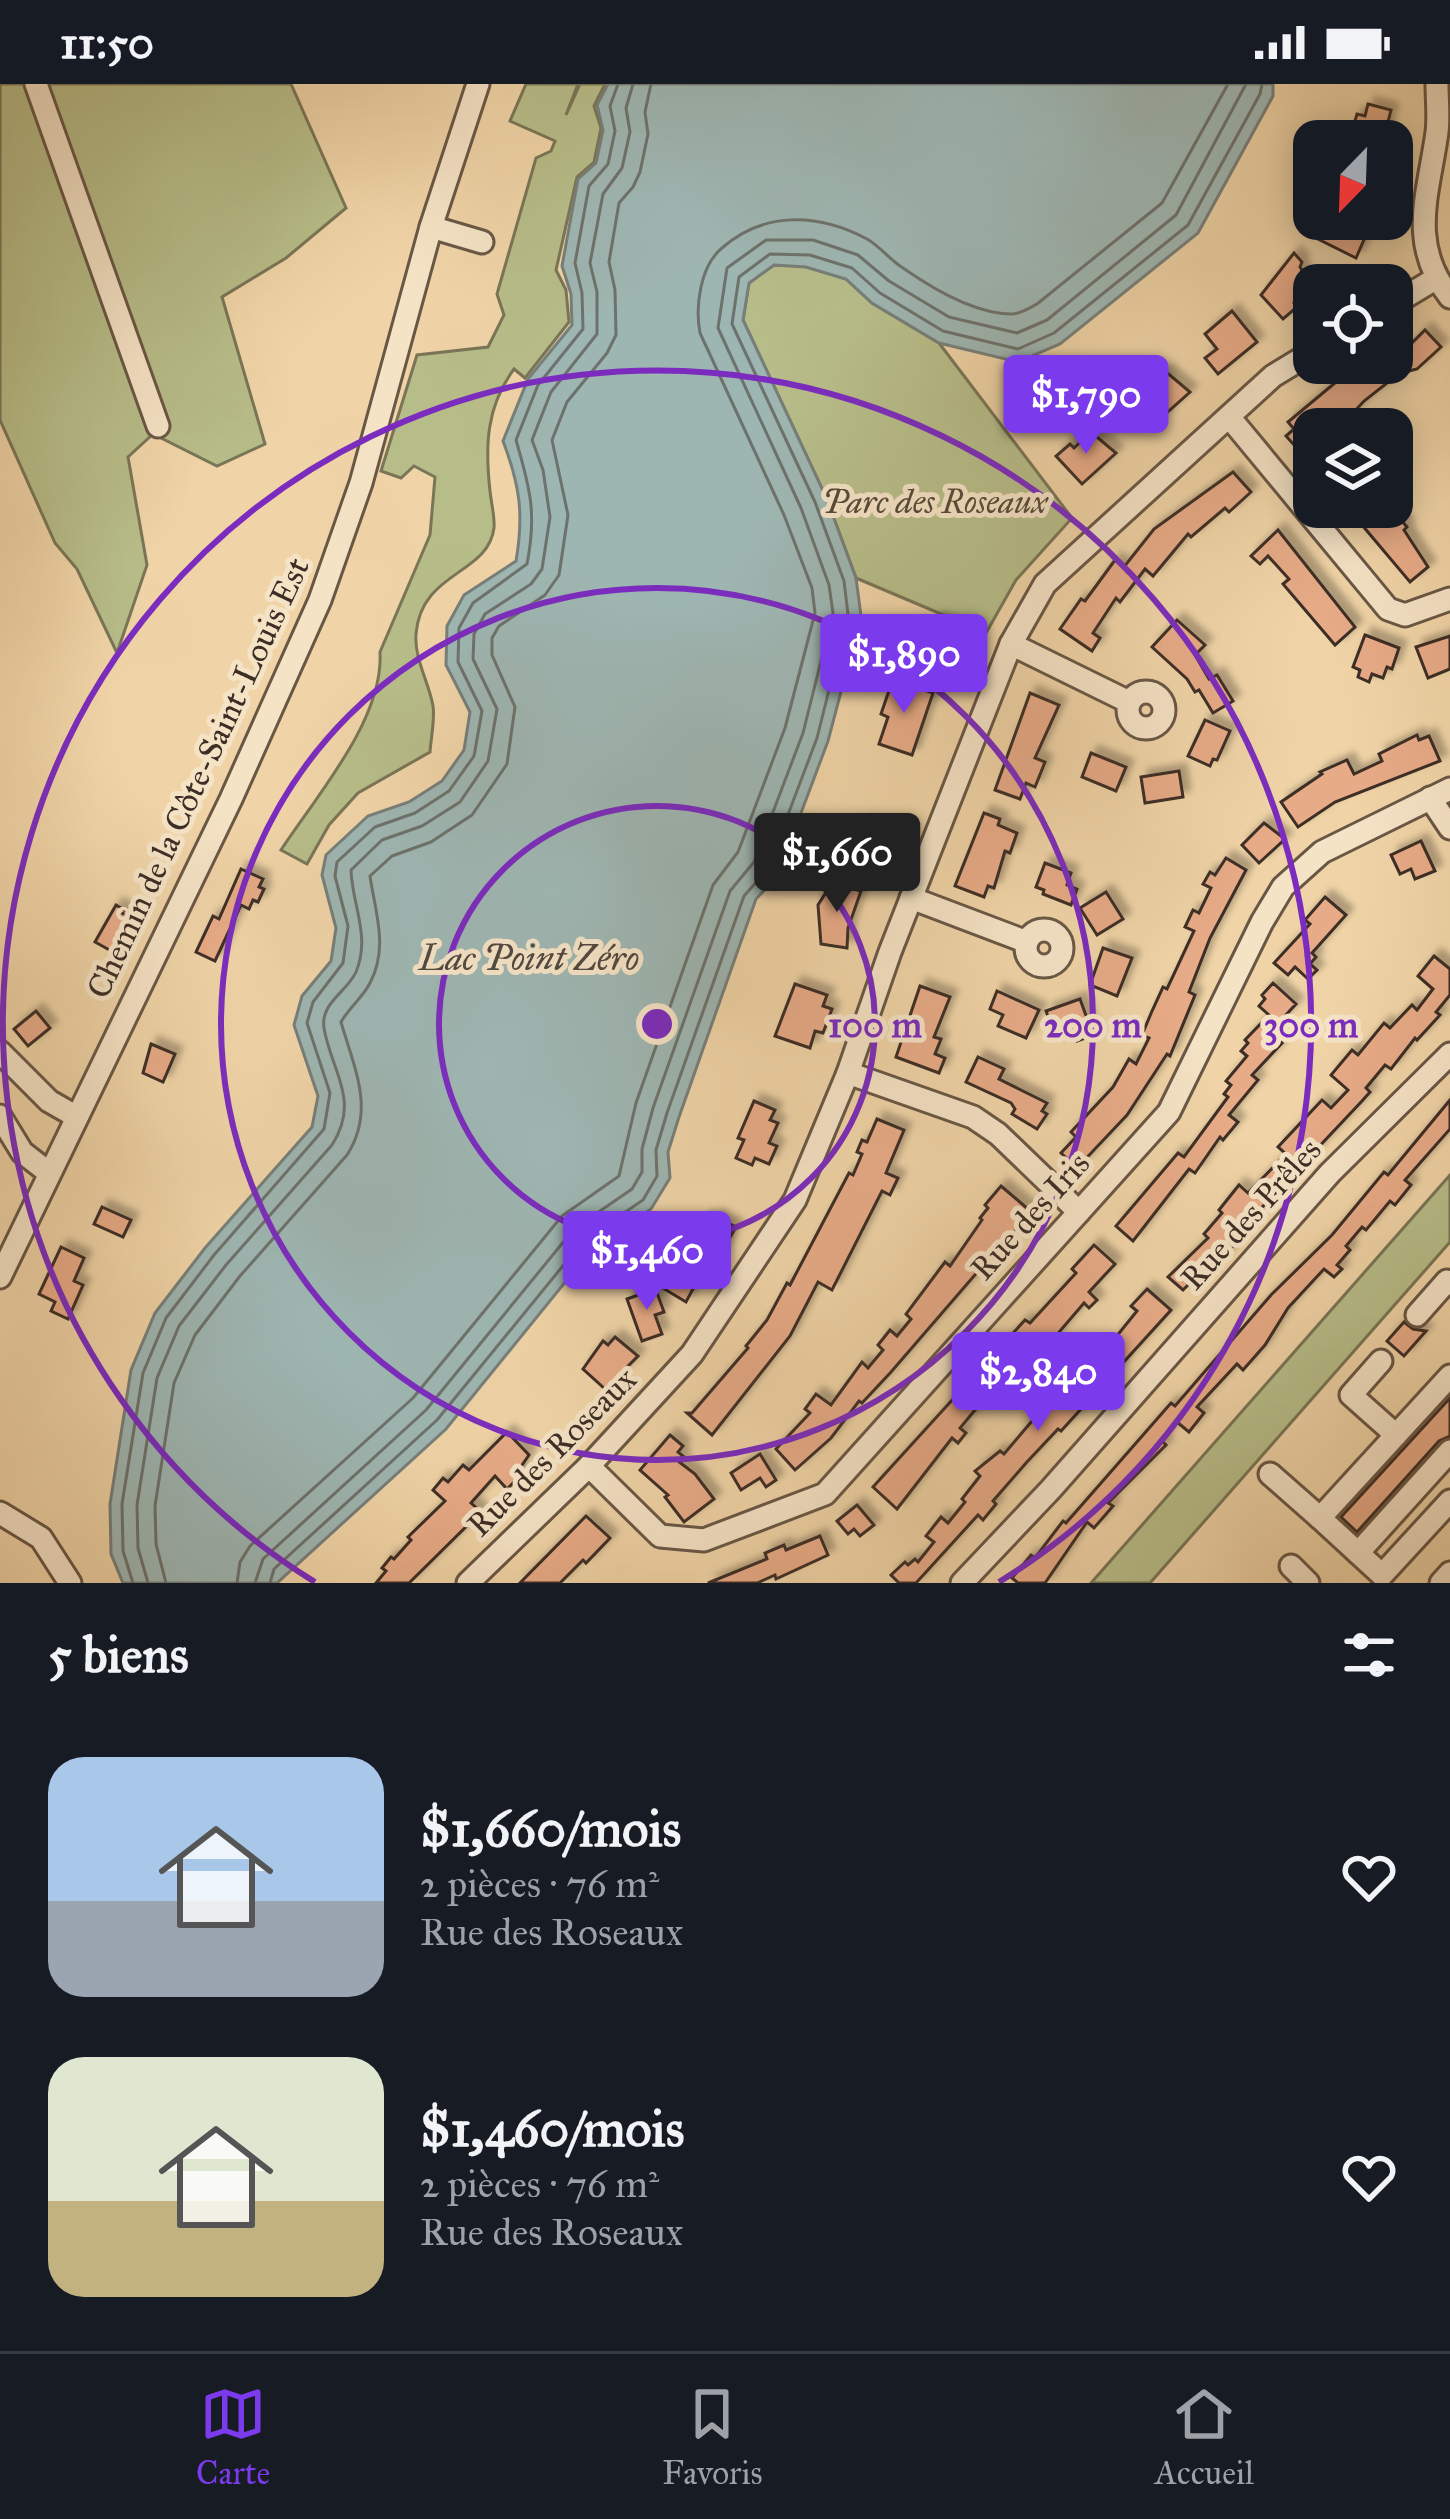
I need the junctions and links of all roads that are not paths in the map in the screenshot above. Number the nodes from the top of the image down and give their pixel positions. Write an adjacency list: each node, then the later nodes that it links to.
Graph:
1 (36, 84): 12 (street)
2 (478, 84): 5 (street, Chemin de la Côte-Saint-Louis Est)
3 (1437, 84): 4 (street)
4 (1444, 131): 7 (street)
5 (431, 226): 6 (street); 24 (street, Chemin de la Côte-Saint-Louis Est)
6 (482, 242)
7 (1435, 279): 8 (street); 9 (street)
8 (1413, 292)
9 (1450, 297)
10 (1293, 364): 11 (street, Rue des Roseaux)
11 (1230, 418): 13 (street); 14 (street, Rue des Roseaux)
12 (158, 426)
13 (1450, 599)
14 (1011, 644): 15 (street); 18 (street, Rue des Roseaux)
15 (1129, 702)
16 (1440, 794): 17 (street); 26 (street, Rue des Iris)
17 (1450, 828)
18 (911, 898): 19 (street); 22 (street, Rue des Roseaux)
19 (1027, 942)
20 (0, 1052): 24 (street)
21 (1450, 1054): 44 (street, Rue des Prêles)
22 (848, 1073): 26 (street); 34 (street, Rue des Roseaux)
23 (0, 1116): 25 (street)
24 (77, 1117): 25 (street, Chemin de la Côte-Saint-Louis Est)
25 (50, 1173): 27 (street, Chemin de la Côte-Saint-Louis Est)
26 (1079, 1212): 34 (street, Rue des Iris)
27 (0, 1276)
28 (1449, 1277): 29 (street)
29 (1417, 1315)
30 (1381, 1361): 32 (street)
31 (1450, 1376): 32 (street)
32 (1396, 1435): 38 (street)
33 (1450, 1451): 39 (street)
34 (590, 1466): 43 (street, Rue des Roseaux)
35 (1270, 1474): 38 (street)
36 (1450, 1501): 39 (street)
37 (0, 1513): 42 (street)
38 (1320, 1519): 39 (street)
39 (1358, 1553)
40 (1291, 1566): 45 (street)
41 (1450, 1573): 46 (street)
42 (70, 1583)
43 (468, 1583)
44 (962, 1583)
45 (1308, 1583)
46 (1441, 1583)

